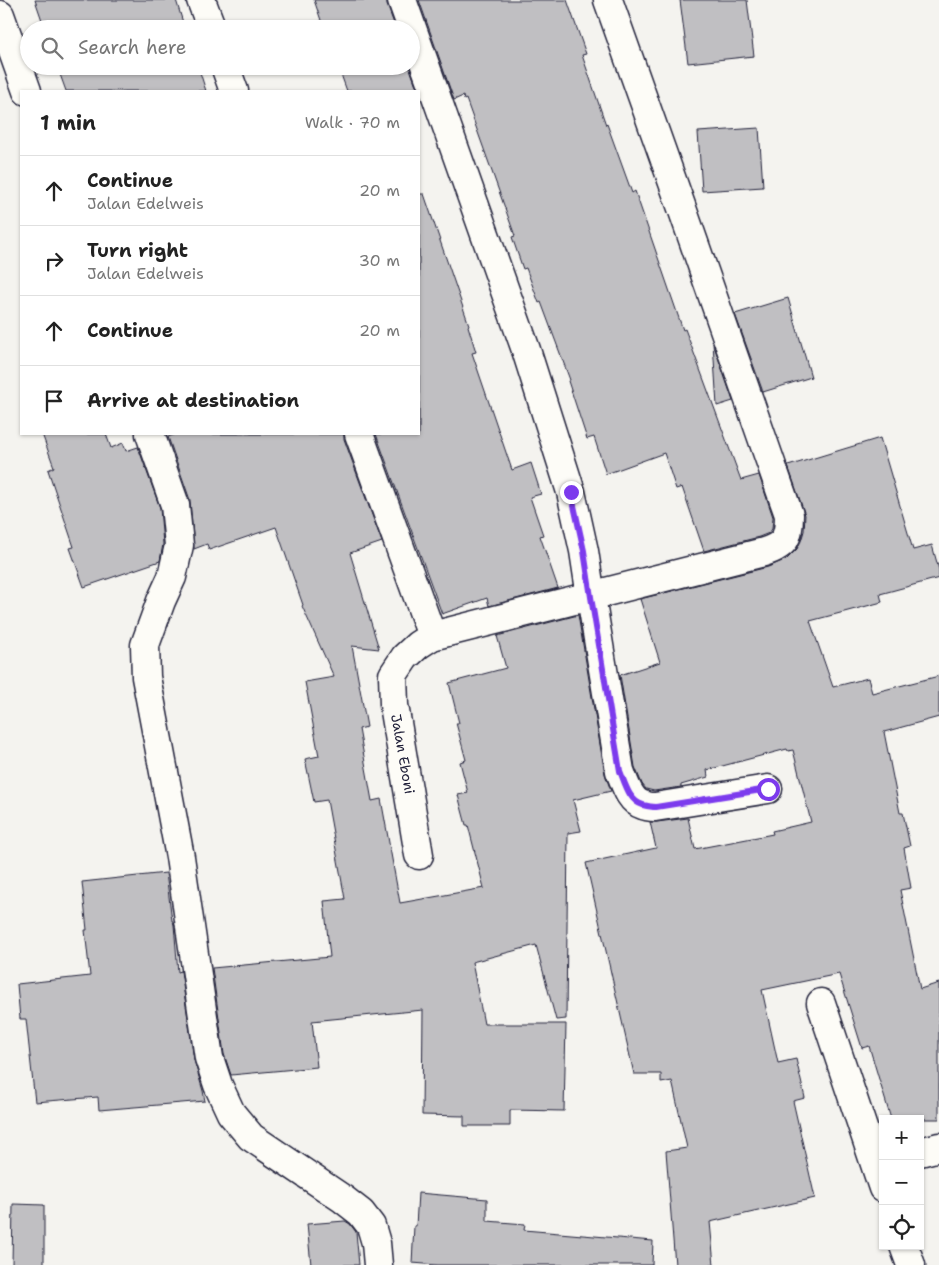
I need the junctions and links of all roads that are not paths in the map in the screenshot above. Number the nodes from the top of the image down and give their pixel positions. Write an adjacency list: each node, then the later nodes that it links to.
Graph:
1 (201, 0): 5 (street)
2 (402, 0): 6 (street)
3 (608, 0): 15 (street)
4 (0, 16): 8 (street)
5 (209, 20)
6 (409, 20)
7 (420, 51): 15 (street)
8 (20, 72)
9 (21, 75): 11 (street)
10 (228, 75): 12 (street)
11 (27, 90)
12 (234, 90)
13 (150, 435): 24 (street)
14 (359, 435): 16 (street)
15 (591, 597): 16 (street); 17 (street)
16 (432, 636): 18 (street, Jalan Eboni)
17 (768, 789)
18 (420, 855)
19 (821, 1003): 22 (street)
20 (939, 1147): 21 (street)
21 (924, 1151)
22 (879, 1169)
23 (905, 1250): 25 (street)
24 (378, 1265)
25 (911, 1265)

